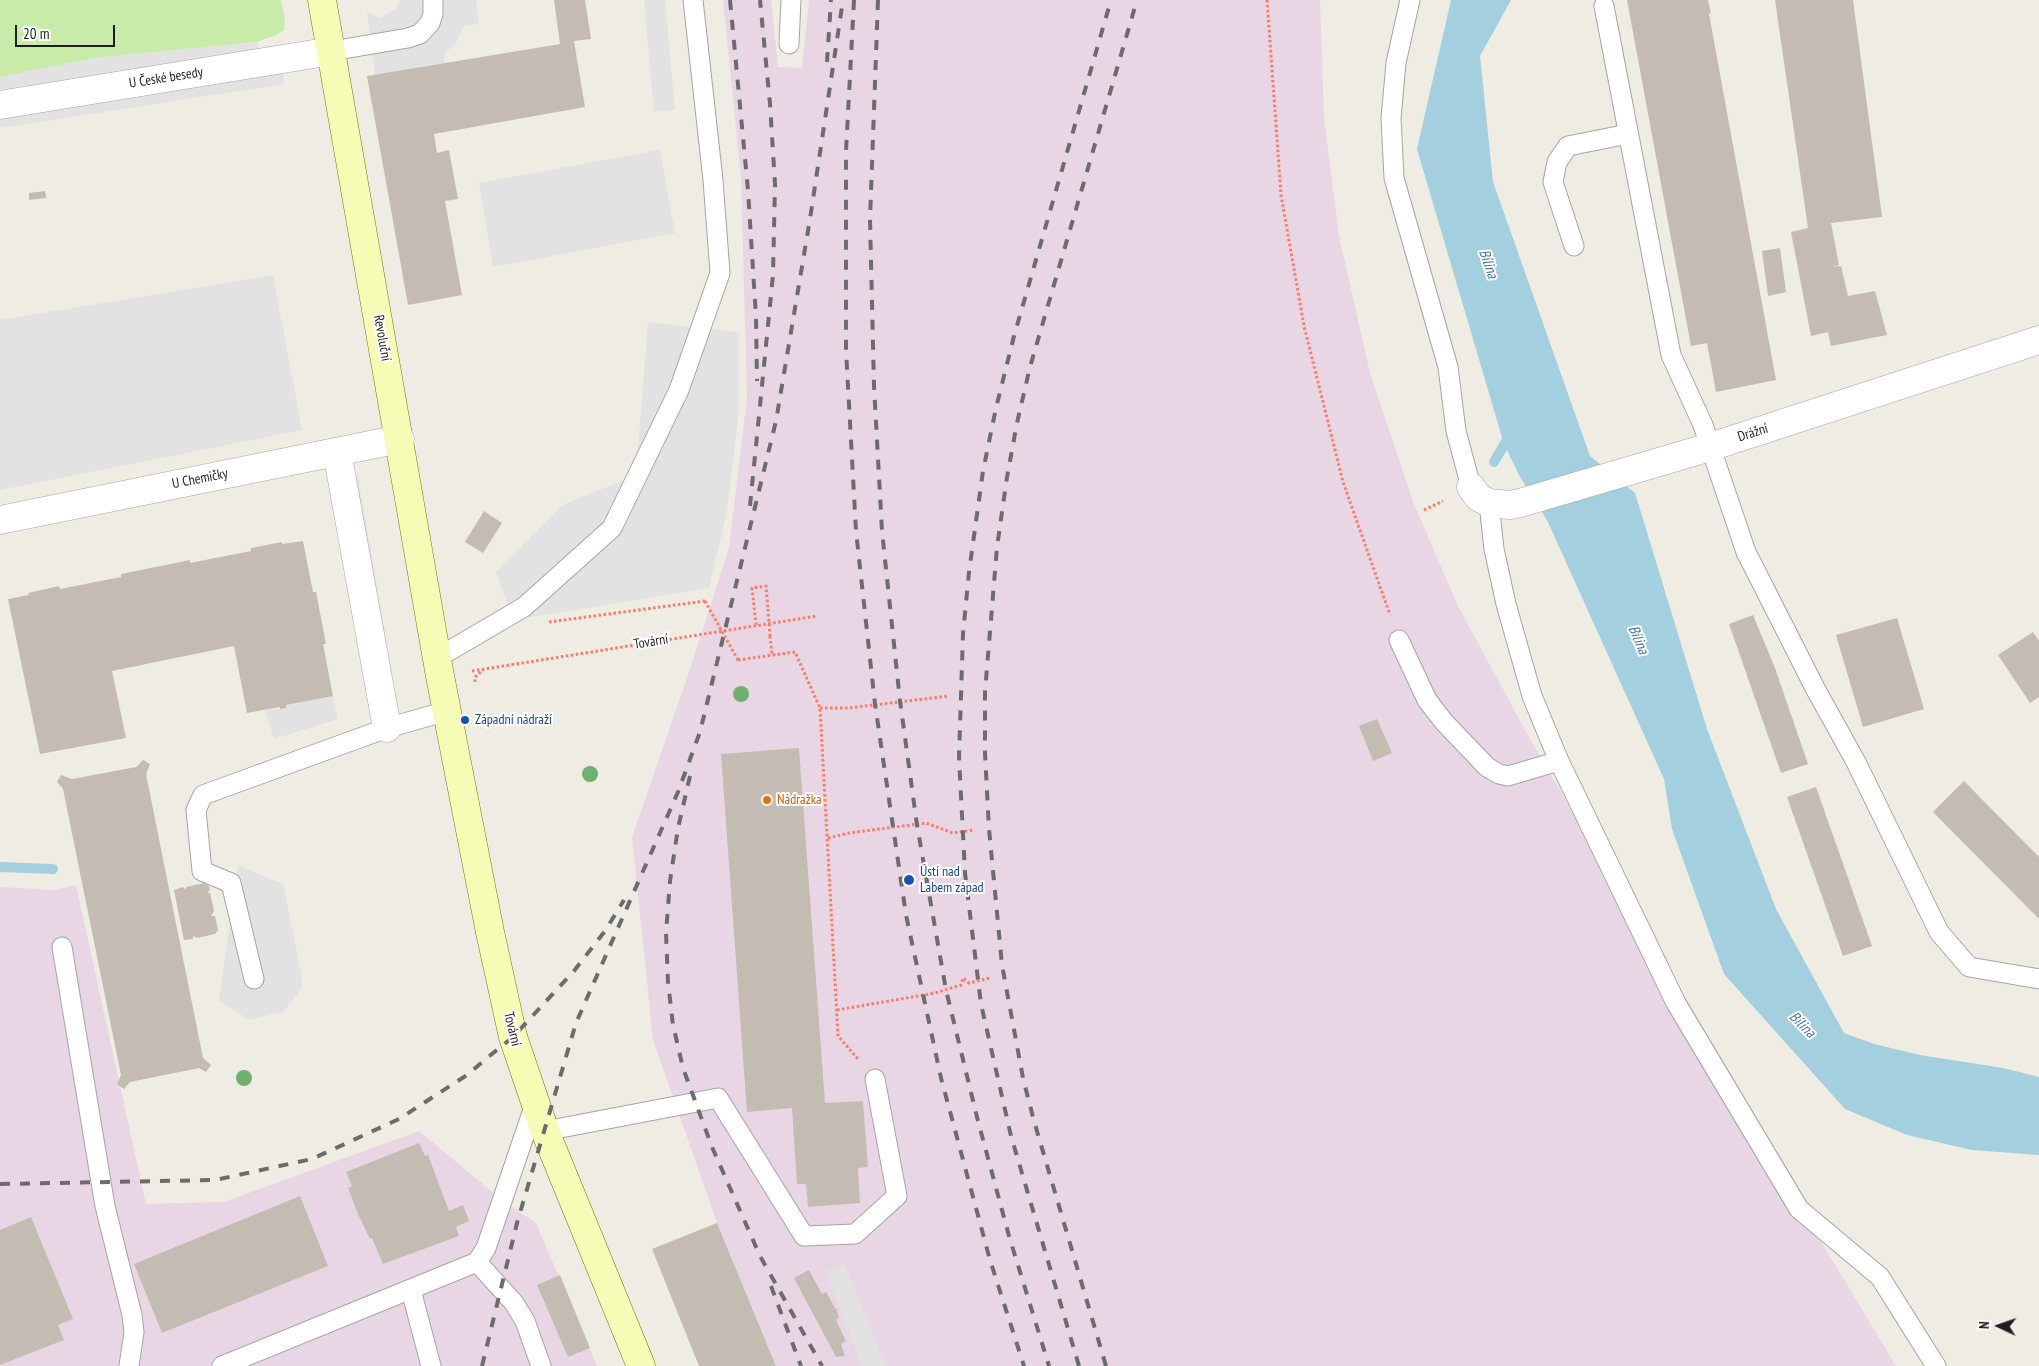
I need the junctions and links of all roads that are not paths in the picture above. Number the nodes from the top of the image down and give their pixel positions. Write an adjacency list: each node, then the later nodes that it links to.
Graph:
1 (322, 0): 8 (street, Revoluční)
2 (433, 0): 8 (lane)
3 (693, 0): 19 (lane)
4 (792, 0): 7 (lane)
5 (1410, 0): 16 (lane)
6 (1604, 6): 10 (lane)
7 (788, 44)
8 (332, 52): 9 (street, U České besedy); 13 (street, Revoluční)
9 (0, 105)
10 (1628, 134): 11 (lane); 14 (lane)
11 (1574, 246)
12 (2039, 340): 14 (street, Drážní)
13 (400, 439): 15 (street, U Chemičky); 19 (street, Revoluční)
14 (1710, 447): 16 (street, Drážní); 24 (lane)
15 (337, 452): 17 (street, U Chemičky); 21 (street)
16 (1480, 495): 22 (lane)
17 (0, 520)
18 (1399, 640): 22 (lane)
19 (439, 667): 20 (street, Tovární)
20 (448, 711): 21 (lane); 27 (street, Tovární)
21 (387, 728): 25 (lane)
22 (1559, 761): 36 (lane)
23 (62, 947): 31 (lane)
24 (2039, 979)
25 (254, 980)
26 (875, 1078): 28 (lane)
27 (535, 1104): 28 (street, Tovární); 29 (lane)
28 (545, 1131): 35 (street, Tovární)
29 (477, 1262): 30 (lane); 34 (lane)
30 (411, 1290): 32 (lane); 33 (lane)
31 (129, 1366)
32 (222, 1366)
33 (431, 1366)
34 (541, 1366)
35 (641, 1366)
36 (1936, 1366)

